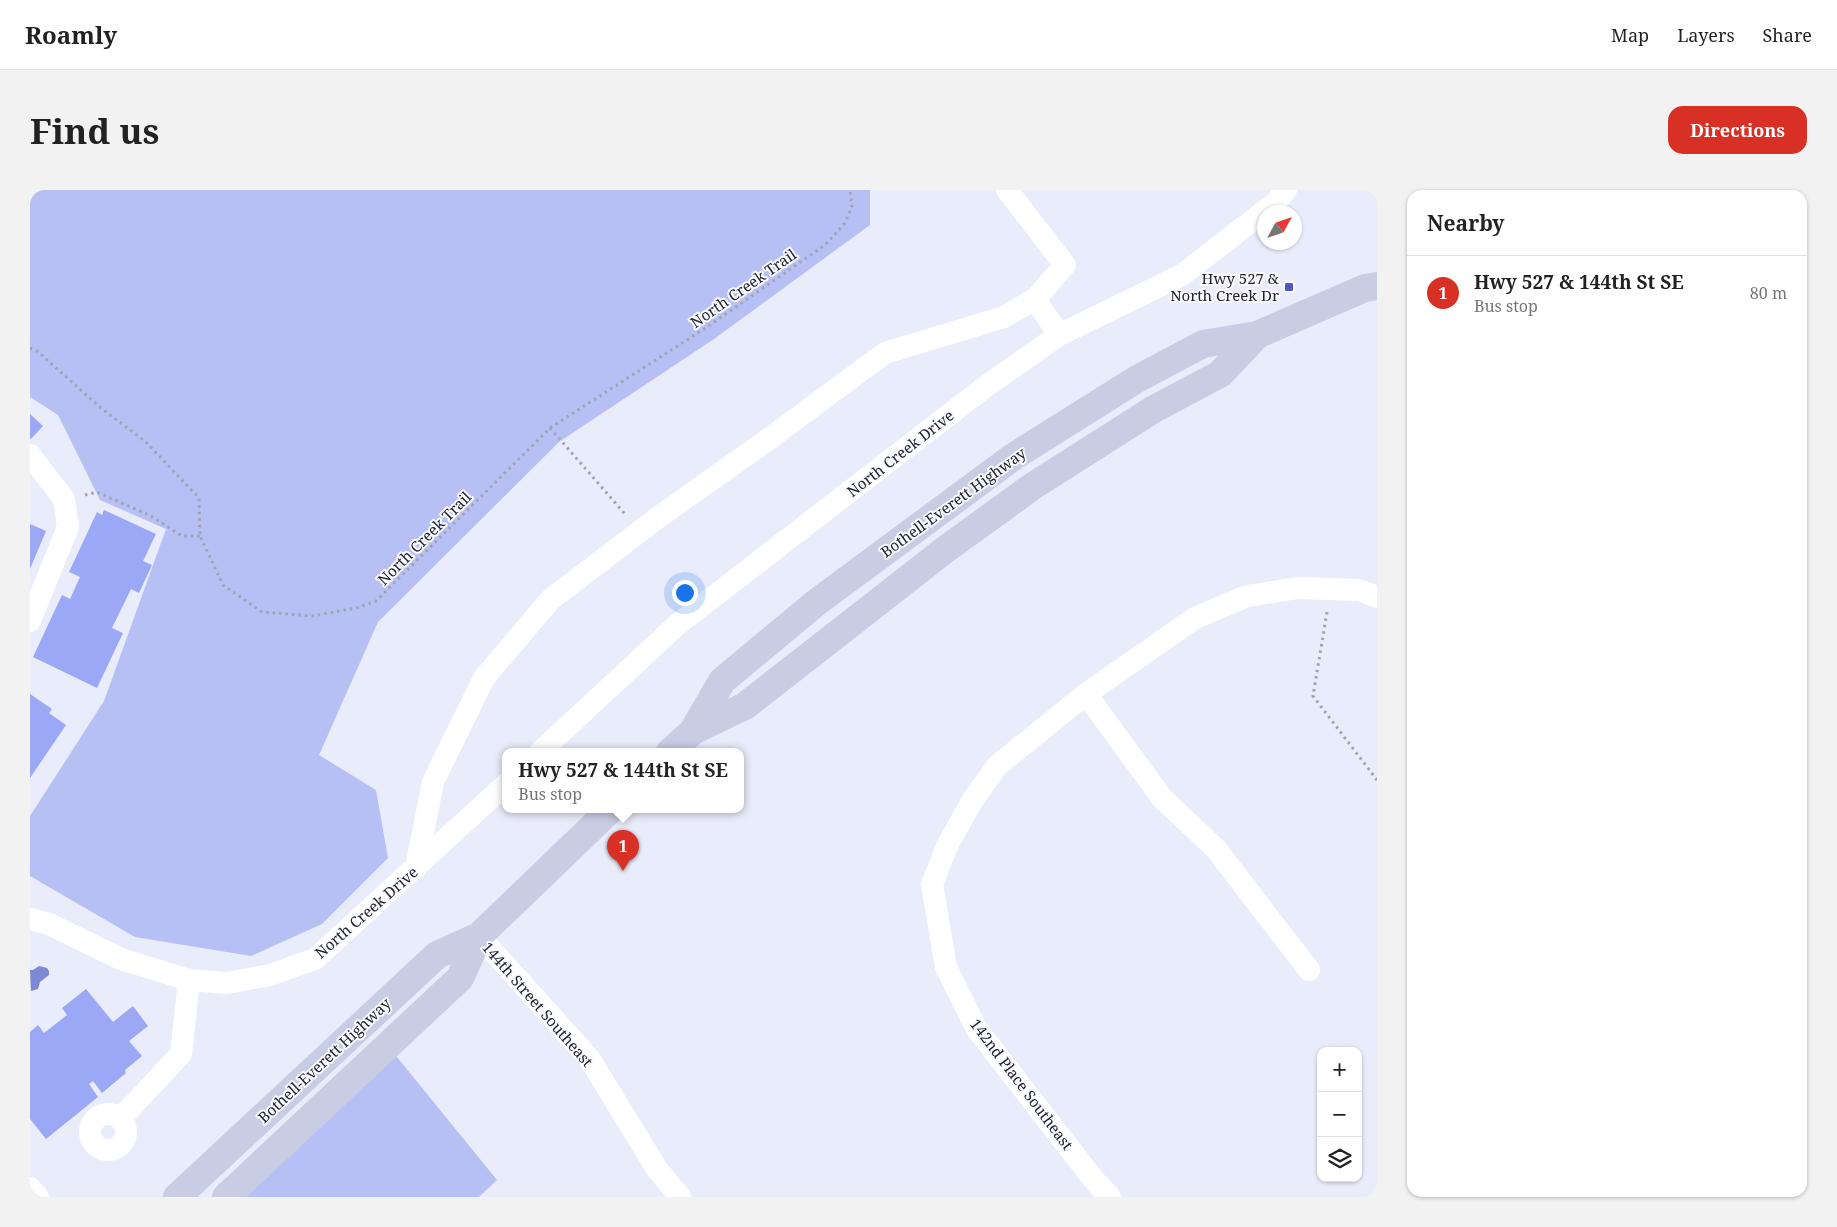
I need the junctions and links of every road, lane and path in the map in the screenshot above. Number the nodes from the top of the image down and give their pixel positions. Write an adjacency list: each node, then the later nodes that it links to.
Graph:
1 (850, 190): 9 (path, North Creek Trail)
2 (1007, 190): 5 (street)
3 (1286, 190): 6 (street, North Creek Drive)
4 (1377, 286): 7 (main road, Bothell-Everett Highway)
5 (1035, 299): 6 (street); 12 (street)
6 (1059, 335): 19 (street, North Creek Drive)
7 (1258, 335): 18 (main road, Bothell-Everett Highway); 18 (main road, Bothell-Everett Highway)
8 (30, 348): 13 (path, North Creek Trail)
9 (550, 428): 12 (path); 13 (path, North Creek Trail)
10 (30, 456): 11 (street)
11 (64, 498): 13 (path); 16 (street)
12 (640, 531): 24 (street)
13 (200, 536)
14 (1330, 589): 15 (street, 142nd Place Southeast); 17 (street, 142nd Place Southeast); 21 (path)
15 (1377, 597)
16 (30, 621)
17 (1086, 694): 27 (street); 35 (street, 142nd Place Southeast)
18 (693, 731): 20 (main road, Bothell-Everett Highway)
19 (544, 748)
20 (674, 748)
21 (1377, 780)
22 (502, 788): 24 (street, North Creek Drive)
23 (607, 813): 26 (main road, Bothell-Everett Highway)
24 (416, 868): 28 (street, North Creek Drive)
25 (30, 919): 28 (street, North Creek Drive)
26 (479, 936): 32 (main road, Bothell-Everett Highway); 33 (main road, Bothell-Everett Highway); 34 (street, 144th Street Southeast)
27 (1309, 970)
28 (189, 980): 29 (street)
29 (120, 1118)
30 (30, 1188): 31 (street)
31 (38, 1197)
32 (177, 1197)
33 (226, 1197)
34 (680, 1197)
35 (1110, 1197)

